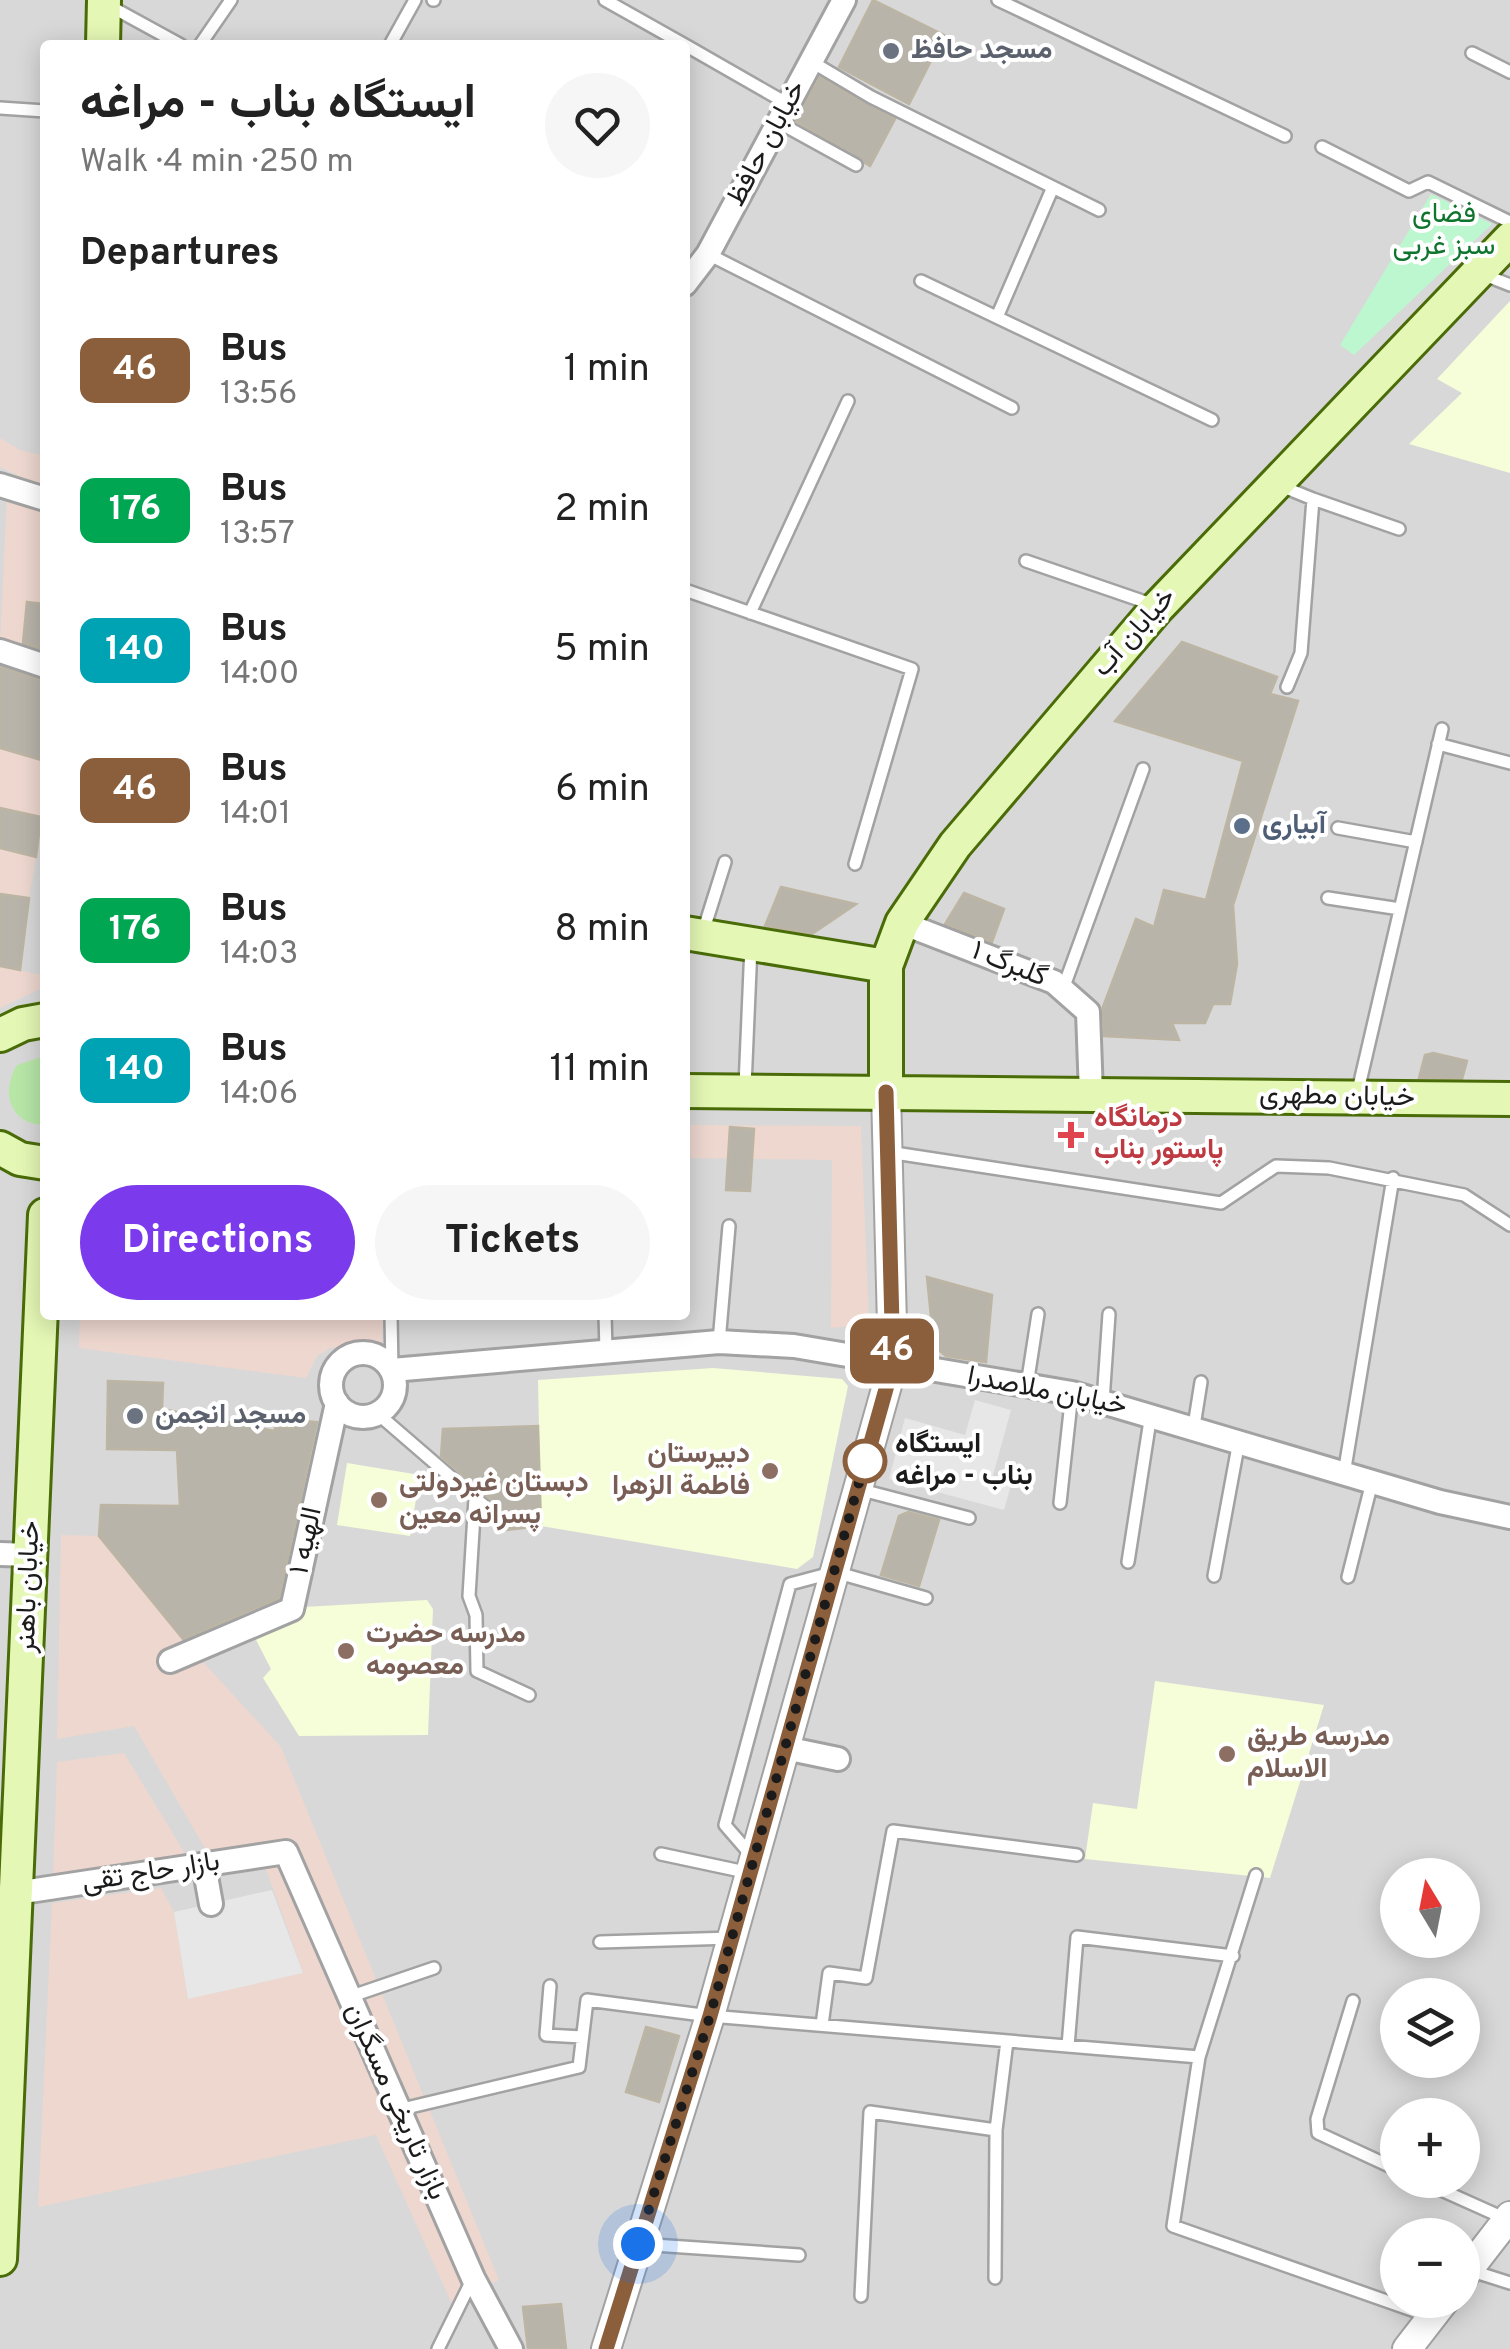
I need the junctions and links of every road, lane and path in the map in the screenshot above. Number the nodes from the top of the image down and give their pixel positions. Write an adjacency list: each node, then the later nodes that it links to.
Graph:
1 (230, 0): 9 (lane)
2 (415, 0): 10 (lane)
3 (606, 0): 11 (lane)
4 (844, 0): 14 (street, خیابان حافظ)
5 (998, 0): 19 (lane)
6 (104, 2): 7 (main road); 8 (lane)
7 (102, 40)
8 (172, 40)
9 (203, 40)
10 (393, 40)
11 (676, 40)
12 (690, 48): 18 (lane)
13 (1472, 54): 15 (lane)
14 (812, 62): 18 (street, خیابان حافظ); 22 (lane)
15 (1510, 72)
16 (0, 108): 17 (lane)
17 (40, 111)
18 (783, 113): 21 (lane); 26 (street, خیابان حافظ)
19 (1285, 136)
20 (1322, 147): 24 (lane)
21 (856, 166)
22 (1054, 187): 23 (lane); 31 (lane)
23 (1098, 210)
24 (1510, 222)
25 (1510, 239): 27 (main road, خیابان آب)
26 (708, 254): 28 (street, خیابان حافظ); 33 (lane)
27 (1478, 272): 30 (lane); 35 (main road, خیابان آب)
28 (690, 277)
29 (921, 281): 31 (lane)
30 (1510, 285)
31 (997, 317): 34 (lane)
32 (848, 400): 43 (lane)
33 (1012, 408)
34 (1212, 420)
35 (1273, 482): 38 (lane); 42 (main road, خیابان آب)
36 (0, 485): 37 (street)
37 (40, 497)
38 (1313, 499): 39 (lane); 46 (lane)
39 (1399, 529)
40 (1026, 561): 42 (lane)
41 (690, 592): 43 (lane)
42 (1158, 607): 57 (main road, خیابان آب)
43 (750, 613): 54 (lane)
44 (0, 651): 45 (street)
45 (40, 664)
46 (1287, 687)
47 (1442, 728): 48 (lane)
48 (1438, 744): 49 (lane); 52 (lane)
49 (1510, 763)
50 (1144, 770): 61 (lane)
51 (1338, 828): 52 (lane)
52 (1416, 842): 56 (lane)
53 (725, 862): 58 (lane)
54 (855, 864)
55 (1328, 898): 56 (lane)
56 (1400, 909): 68 (lane)
57 (902, 923): 60 (main road, خیابان آب); 61 (street, گلبرگ ۱)
58 (694, 935): 59 (main road)
59 (751, 946): 60 (main road); 65 (lane)
60 (886, 966): 66 (main road, خیابان آب)
61 (1063, 990): 67 (street, گلبرگ ۱)
62 (40, 1021): 63 (main road)
63 (0, 1036)
64 (690, 1091): 65 (main road, خیابان مطهری)
65 (745, 1091): 66 (main road, خیابان مطهری)
66 (886, 1092): 67 (main road, خیابان مطهری); 71 (street)
67 (1091, 1094): 68 (main road, خیابان مطهری)
68 (1356, 1097): 69 (main road, خیابان مطهری)
69 (1510, 1099)
70 (0, 1148): 72 (main road)
71 (901, 1155): 73 (lane); 83 (street)
72 (40, 1162)
73 (1392, 1178): 75 (lane); 94 (lane)
74 (729, 1226): 81 (lane)
75 (1510, 1226)
76 (40, 1272): 102 (main road, خیابان باهنر)
77 (1038, 1314): 86 (lane)
78 (1110, 1314): 88 (lane)
79 (391, 1320): 84 (lane)
80 (605, 1320): 82 (lane)
81 (719, 1342): 82 (street, خیابان ملاصدرا); 83 (street, خیابان ملاصدرا)
82 (606, 1350): 84 (street, خیابان ملاصدرا)
83 (893, 1364): 86 (street, خیابان ملاصدرا); 96 (street)
84 (392, 1370): 89 (street); 90 (street)
85 (1201, 1382): 92 (lane)
86 (1027, 1385): 87 (street, خیابان ملاصدرا)
87 (1072, 1394): 88 (street, خیابان ملاصدرا); 98 (lane)
88 (1102, 1401): 91 (street, خیابان ملاصدرا)
89 (337, 1404): 90 (street); 108 (street, الهیه ۱)
90 (378, 1414): 97 (lane)
91 (1151, 1414): 92 (street, خیابان ملاصدرا); 103 (lane)
92 (1194, 1426): 93 (street, خیابان ملاصدرا)
93 (1239, 1441): 94 (street, خیابان ملاصدرا); 105 (lane)
94 (1344, 1474): 95 (street, خیابان ملاصدرا)
95 (1372, 1482): 100 (street, خیابان ملاصدرا); 106 (lane)
96 (858, 1489): 101 (lane); 104 (street)
97 (475, 1498): 99 (lane); 109 (lane)
98 (1060, 1503)
99 (496, 1516)
100 (1510, 1517)
101 (970, 1518)
102 (15, 1554): 112 (main road, خیابان باهنر)
103 (1128, 1562)
104 (835, 1572): 107 (lane); 110 (street); 117 (lane)
105 (1214, 1576)
106 (1348, 1577)
107 (926, 1598)
108 (170, 1661)
109 (529, 1696)
110 (785, 1748): 111 (street); 117 (street)
111 (838, 1760)
112 (10, 1816): 119 (main road, خیابان باهنر)
113 (286, 1852): 116 (street, بازار حاج تقی); 126 (street, بازار تاریخی مسگران)
114 (661, 1854): 117 (lane)
115 (1077, 1855): 129 (lane)
116 (204, 1864): 119 (street, بازار حاج تقی); 120 (street)
117 (752, 1866): 121 (street)
118 (1256, 1876): 123 (lane)
119 (10, 1901): 139 (main road, خیابان باهنر)
120 (211, 1904)
121 (732, 1938): 122 (lane); 128 (street)
122 (600, 1942)
123 (1233, 1956): 132 (lane); 133 (lane)
124 (434, 1968): 126 (lane)
125 (550, 1986): 130 (lane)
126 (349, 1997): 134 (street, بازار تاریخی مسگران)
127 (1353, 2000): 136 (lane)
128 (710, 2016): 129 (lane); 130 (lane); 140 (street)
129 (822, 2025): 131 (lane)
130 (582, 2037): 134 (lane)
131 (1007, 2041): 132 (lane); 135 (lane)
132 (1068, 2046): 133 (lane)
133 (1199, 2057): 148 (lane)
134 (398, 2110): 145 (street, بازار تاریخی مسگران)
135 (996, 2130): 146 (lane); 149 (lane)
136 (1380, 2162)
137 (1462, 2198): 138 (lane)
138 (1509, 2218): 142 (street)
139 (0, 2243): 143 (main road, خیابان باهنر)
140 (638, 2244): 141 (lane); 153 (street)
141 (800, 2255)
142 (1480, 2256)
143 (0, 2259)
144 (1480, 2277): 147 (lane)
145 (473, 2278): 151 (lane); 152 (street, بازار تاریخی مسگران)
146 (995, 2278)
147 (1510, 2283)
148 (1380, 2291)
149 (861, 2296)
150 (1432, 2318): 154 (street)
151 (438, 2349)
152 (510, 2349)
153 (606, 2349)
154 (1407, 2349)

